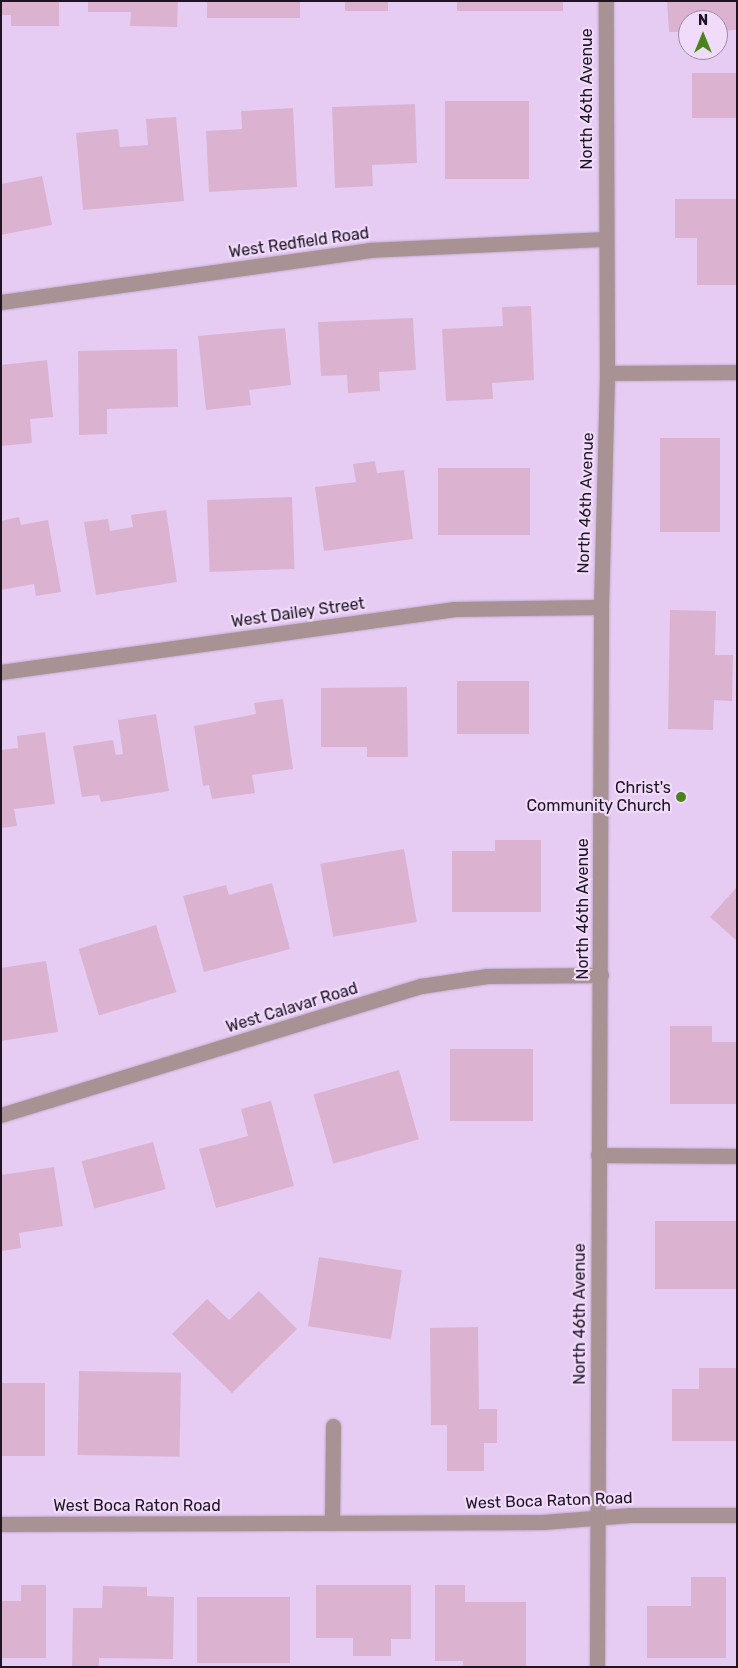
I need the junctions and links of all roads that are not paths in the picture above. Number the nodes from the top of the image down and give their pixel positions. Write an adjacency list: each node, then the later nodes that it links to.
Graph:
1 (606, 1): 2 (street, North 46th Avenue)
2 (604, 239): 3 (street, West Redfield Road); 5 (street, North 46th Avenue)
3 (1, 302)
4 (737, 372): 5 (street)
5 (607, 373): 6 (street, North 46th Avenue)
6 (600, 607): 7 (street, West Dailey Street); 8 (street, North 46th Avenue)
7 (1, 672)
8 (600, 975): 9 (street, West Calavar Road); 10 (street, North 46th Avenue)
9 (1, 1115)
10 (598, 1155): 11 (street); 14 (street, North 46th Avenue)
11 (737, 1156)
12 (333, 1426): 15 (street)
13 (737, 1515): 14 (street, West Boca Raton Road)
14 (597, 1517): 15 (street, West Boca Raton Road); 17 (street, North 46th Avenue)
15 (332, 1523): 16 (street, West Boca Raton Road)
16 (1, 1524)
17 (597, 1667)

